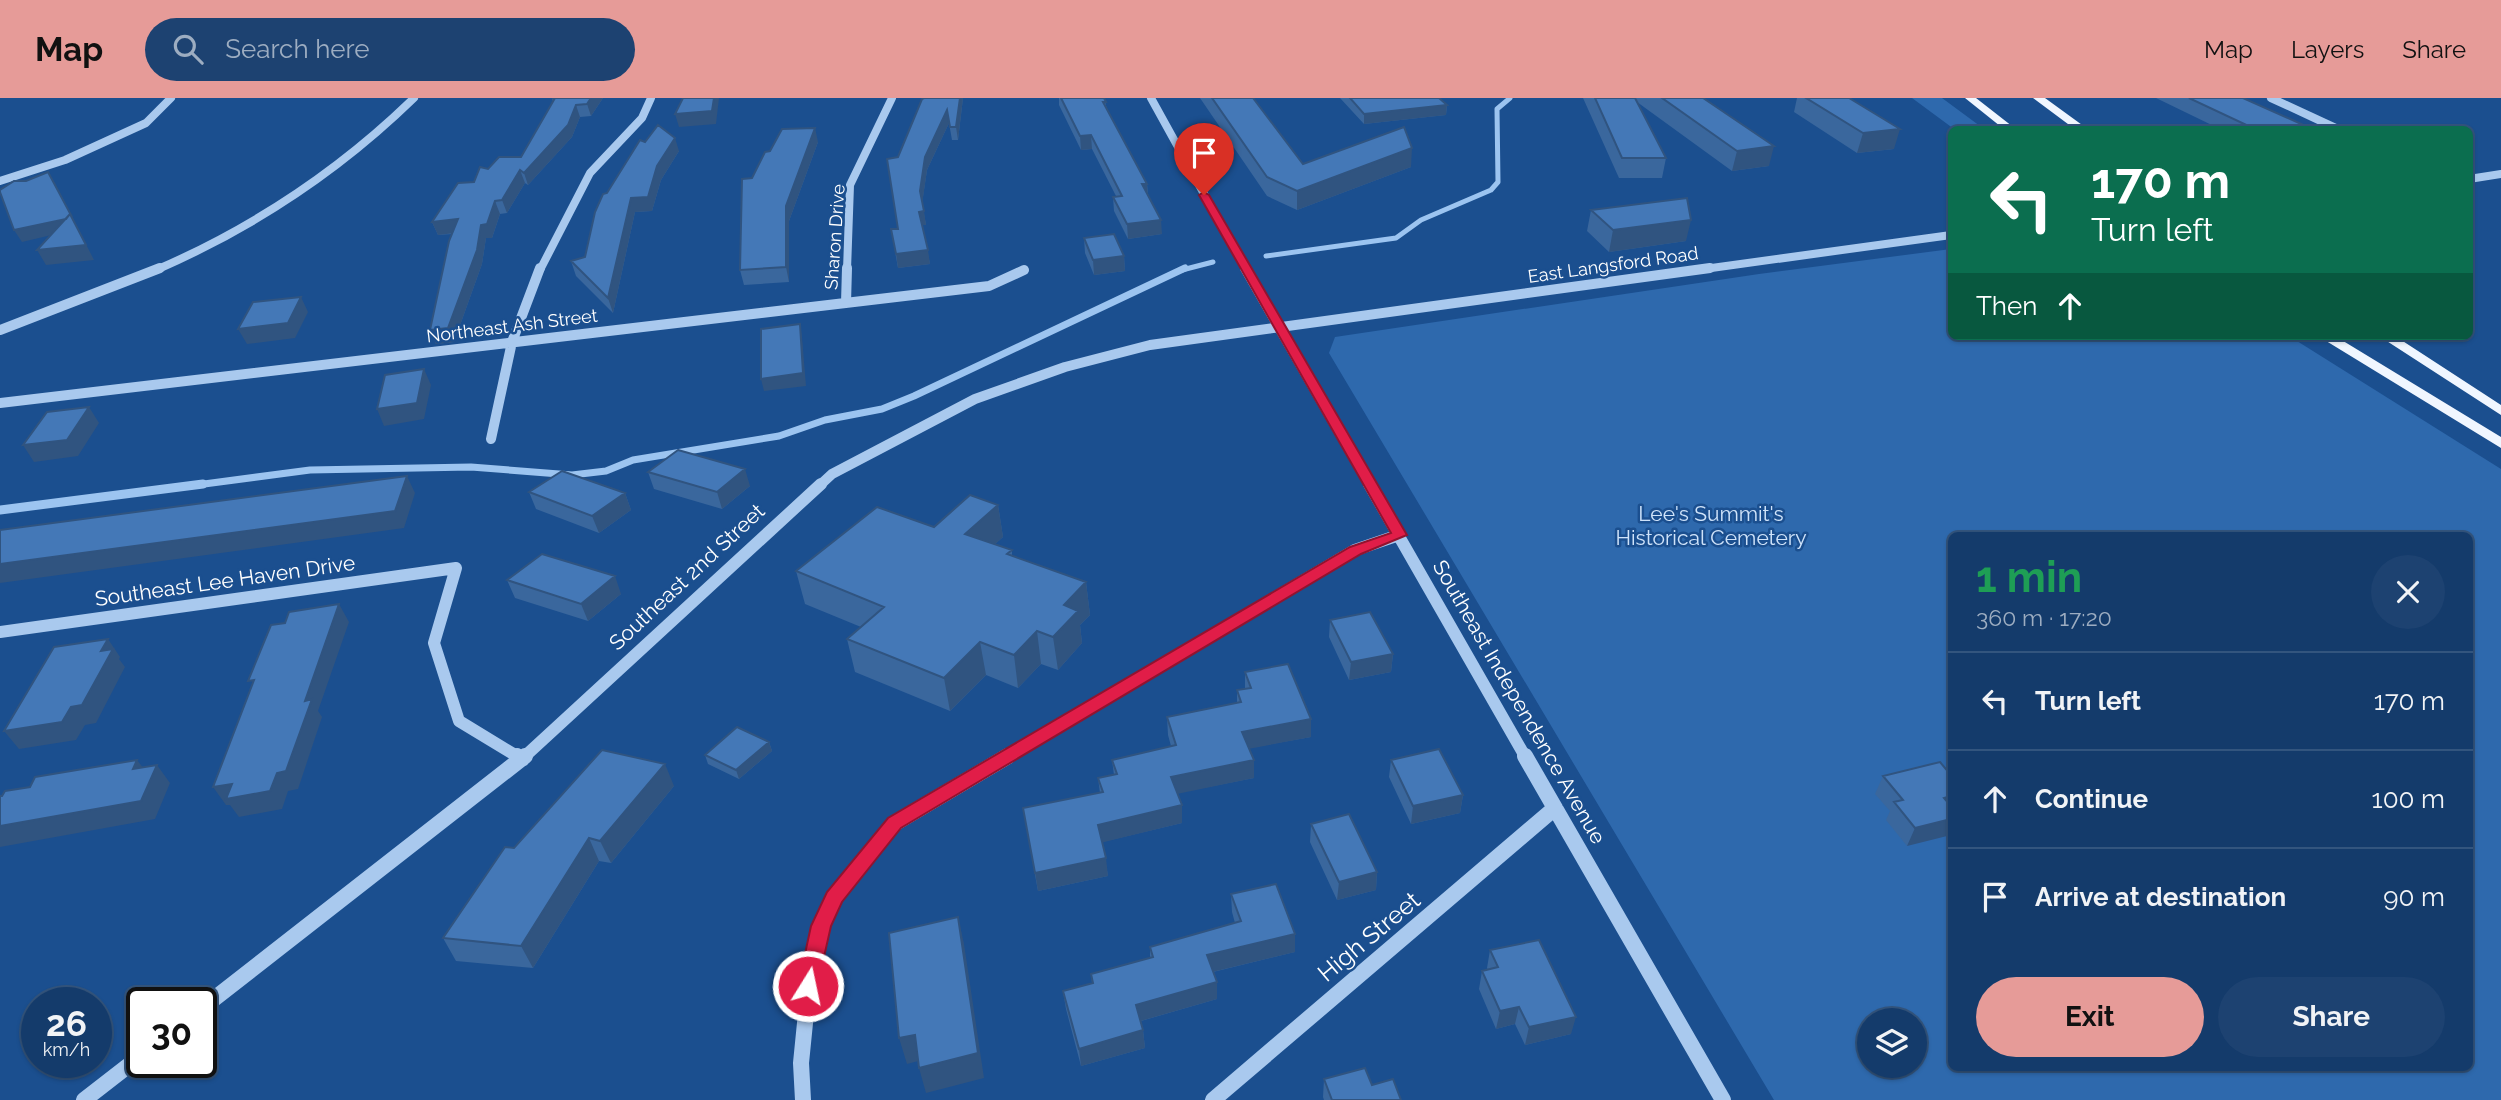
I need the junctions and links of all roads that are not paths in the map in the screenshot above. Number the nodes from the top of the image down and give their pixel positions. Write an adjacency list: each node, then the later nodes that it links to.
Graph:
1 (171, 98): 14 (street)
2 (414, 98): 19 (street)
3 (650, 98): 22 (street)
4 (892, 98): 17 (street, Sharon Drive)
5 (1151, 98): 18 (street, Southeast Independence Avenue)
6 (1970, 98): 9 (main road)
7 (2038, 98): 10 (main road)
8 (2271, 98): 11 (street)
9 (2007, 126)
10 (2078, 126)
11 (2331, 126)
12 (2501, 174): 13 (street)
13 (2473, 178)
14 (0, 181)
15 (1948, 235): 18 (street, East Langsford Road)
16 (1024, 270): 17 (street, Northeast Ash Street)
17 (846, 303): 22 (street, Northeast Ash Street)
18 (1279, 325): 27 (street, Southeast Independence Avenue); 29 (street, Southeast 2nd Street)
19 (0, 330)
20 (2332, 340): 26 (main road)
21 (2392, 340): 24 (main road)
22 (512, 342): 23 (street, Northeast Ash Street); 25 (street)
23 (0, 403)
24 (2501, 411)
25 (491, 439)
26 (2501, 443)
27 (1399, 535): 30 (street, Southeast Independence Avenue); 34 (street)
28 (0, 632): 29 (street, Southeast Lee Haven Drive)
29 (522, 759): 31 (street, Southeast 2nd Street)
30 (1555, 808): 35 (street, High Street); 36 (street, Southeast Independence Avenue)
31 (217, 997)
32 (126, 1067): 33 (street)
33 (84, 1100)
34 (803, 1100)
35 (1213, 1100)
36 (1723, 1100)

